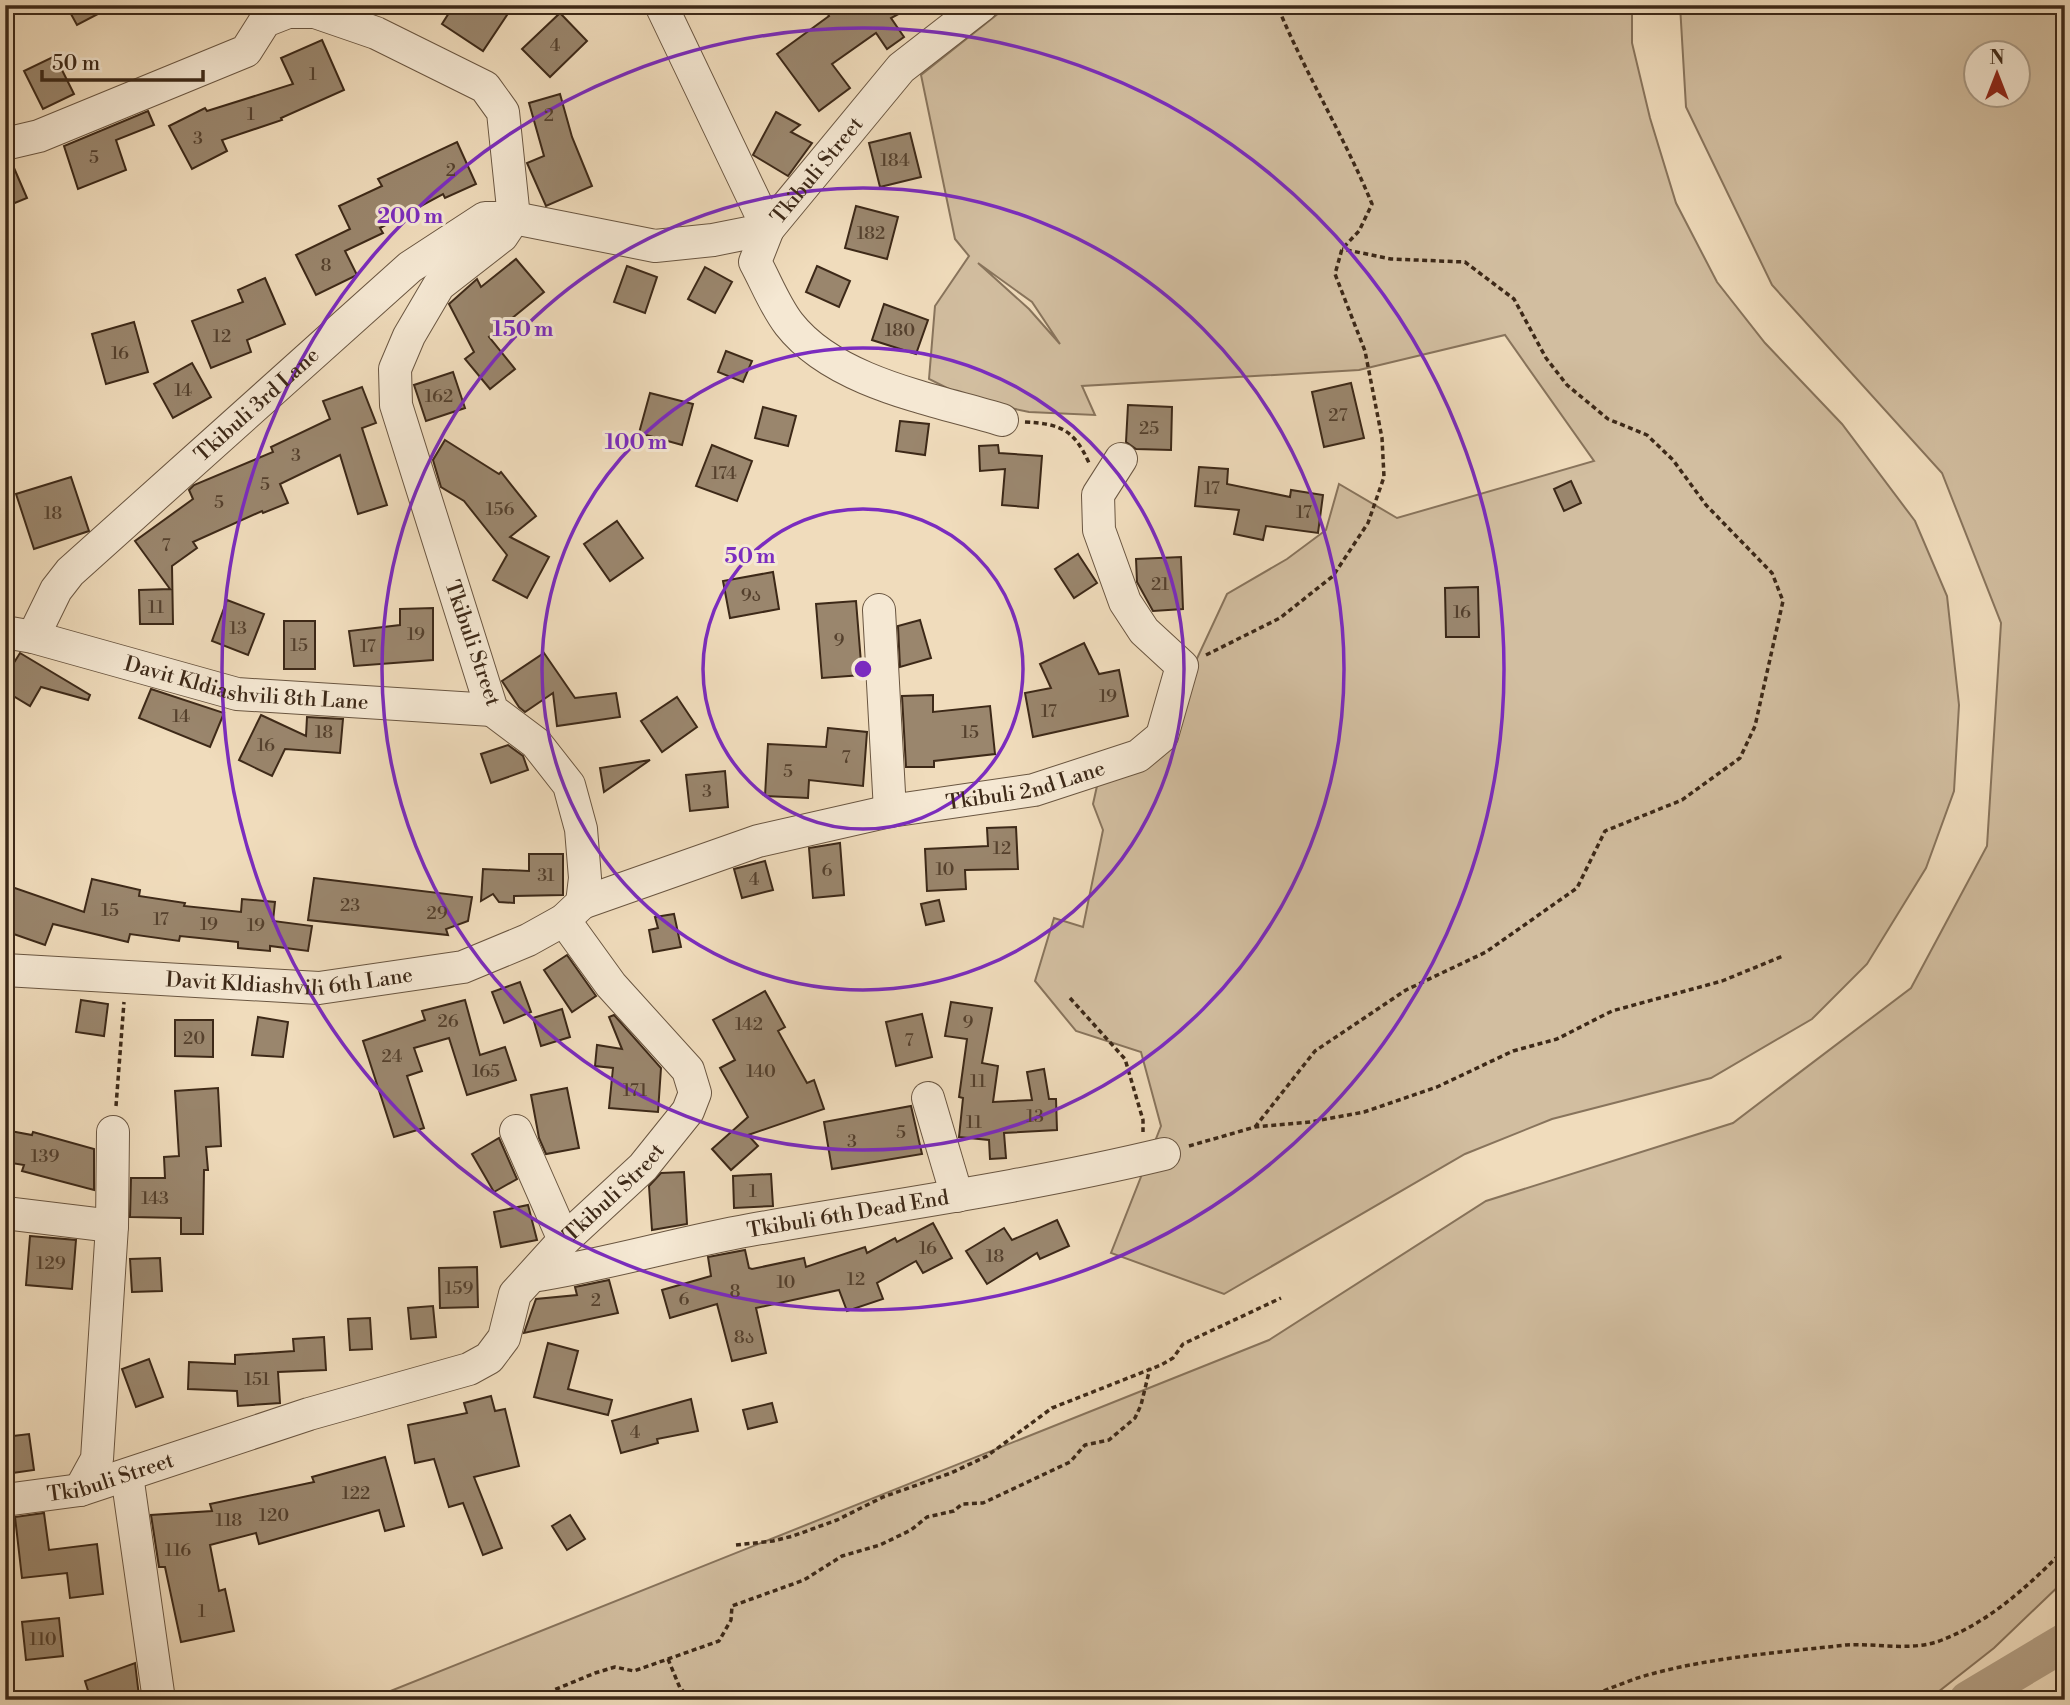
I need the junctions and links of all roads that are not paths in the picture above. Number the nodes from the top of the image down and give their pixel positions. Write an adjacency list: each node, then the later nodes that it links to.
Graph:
1 (661, 5): 6 (street)
2 (982, 5): 6 (street, Tkibuli Street)
3 (255, 13): 4 (street); 5 (street)
4 (5, 144)
5 (514, 218): 6 (street, Tkibuli Street); 10 (street, Tkibuli 3rd Lane); 11 (street, Tkibuli Street)
6 (768, 229): 7 (street)
7 (1002, 420)
8 (1121, 459): 12 (street, Tkibuli 2nd Lane)
9 (879, 610): 12 (street)
10 (19, 634): 11 (street, Davit Kldiashvili 8th Lane)
11 (492, 710): 13 (street, Tkibuli Street)
12 (890, 811): 13 (street, Tkibuli 2nd Lane)
13 (573, 911): 14 (street, Davit Kldiashvili 6th Lane); 22 (street, Tkibuli Street)
14 (5, 970)
15 (928, 1098): 19 (street)
16 (516, 1131): 22 (street)
17 (113, 1132): 21 (street)
18 (1153, 1156): 19 (street, Tkibuli 6th Dead End)
19 (957, 1196): 23 (street, Tkibuli 6th Dead End)
20 (5, 1213): 21 (street)
21 (112, 1226): 25 (street)
22 (564, 1240): 23 (street, Tkibuli Street)
23 (532, 1276): 24 (street, Tkibuli Street)
24 (127, 1475): 25 (street, Tkibuli Street); 27 (street)
25 (80, 1490): 26 (street, Tkibuli Street)
26 (5, 1500)
27 (156, 1686)

